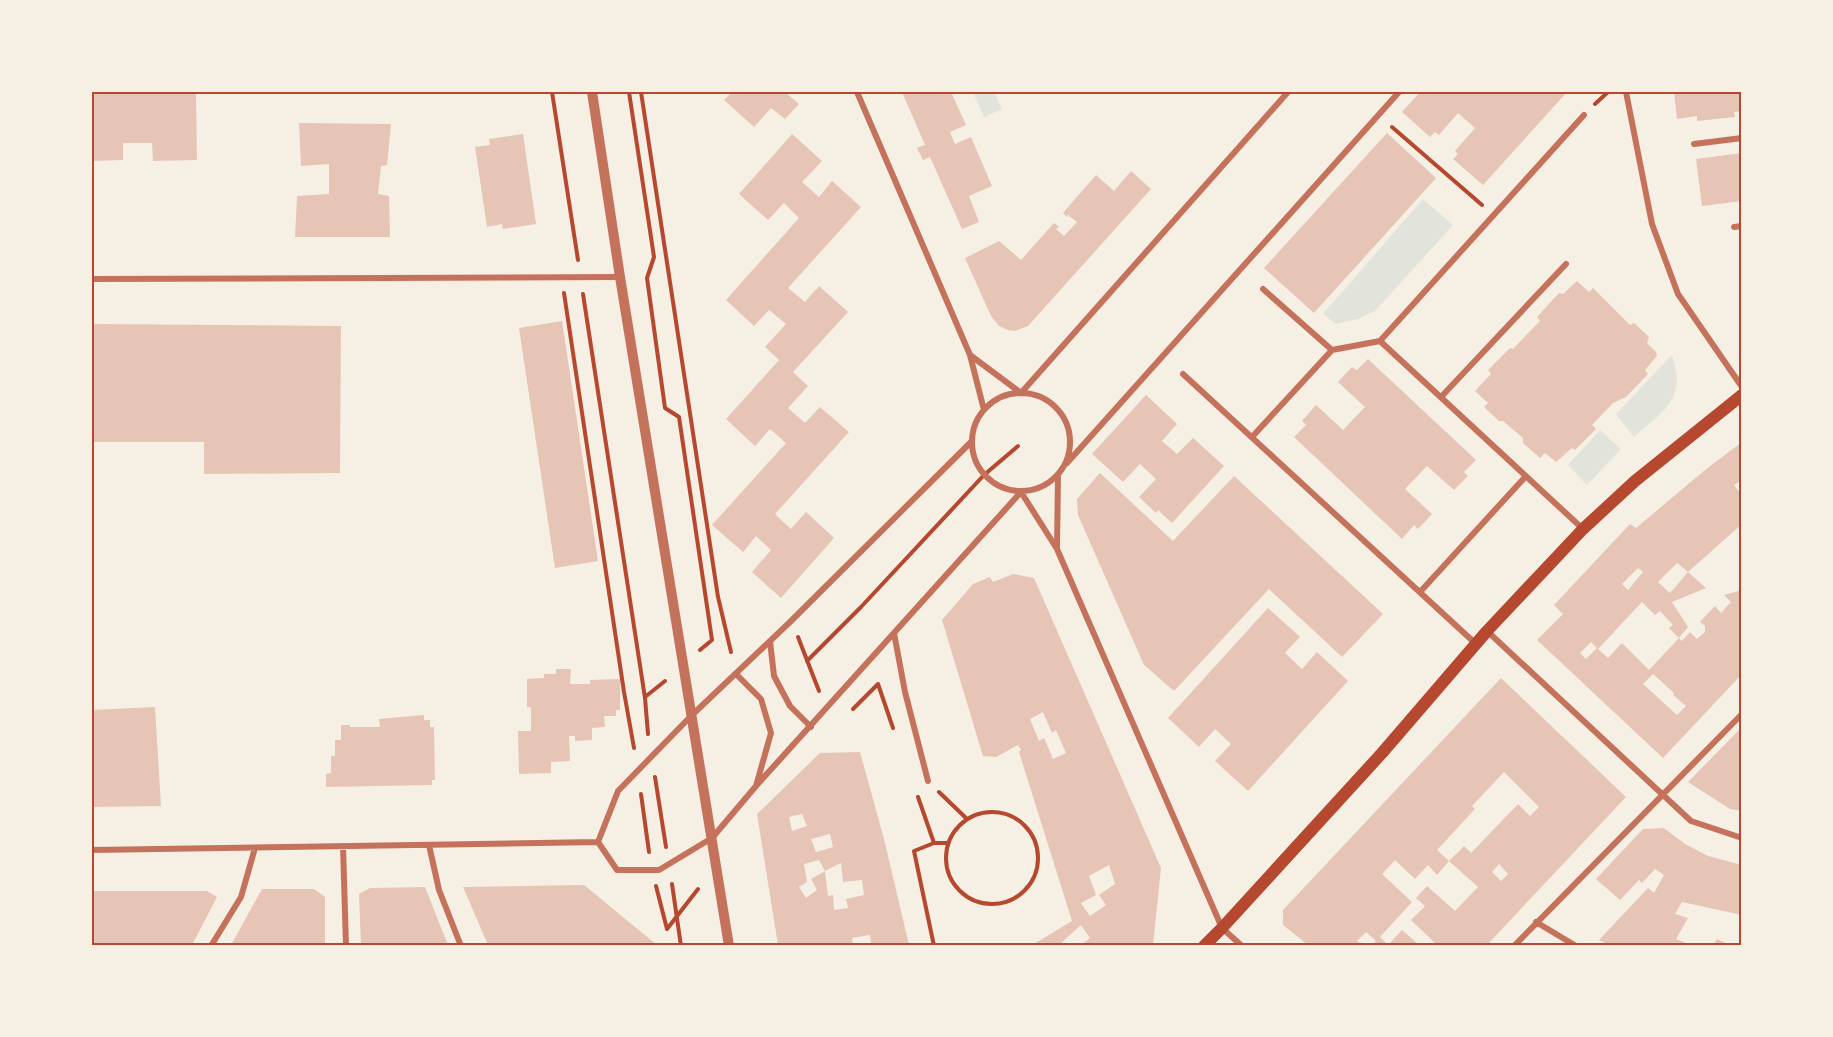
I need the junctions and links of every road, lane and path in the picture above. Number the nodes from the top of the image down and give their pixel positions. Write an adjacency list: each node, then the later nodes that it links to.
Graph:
1 (552, 92): 15 (path)
2 (592, 92): 16 (street)
3 (629, 92): 42 (path)
4 (641, 92): 47 (path)
5 (857, 92): 21 (street)
6 (1288, 92): 24 (street)
7 (1399, 92): 9 (street)
8 (1626, 92): 23 (street)
9 (1378, 114): 13 (path); 31 (street)
10 (1584, 115): 13 (street)
11 (1742, 138): 12 (street)
12 (1694, 144)
13 (1494, 215): 19 (street)
14 (1566, 264): 26 (street)
15 (580, 276): 16 (street); 17 (street); 53 (path)
16 (620, 277): 50 (street)
17 (92, 279)
18 (1263, 289): 20 (street)
19 (1380, 341): 20 (street); 26 (street)
20 (1332, 350): 28 (street)
21 (970, 355): 24 (street); 27 (street)
22 (1183, 374): 28 (street)
23 (1742, 387)
24 (1022, 393): 27 (street); 31 (street)
25 (1742, 395): 36 (main road)
26 (1441, 397): 34 (street)
27 (984, 410): 29 (street)
28 (1252, 437): 38 (street)
29 (972, 441): 32 (street); 39 (street)
30 (1018, 446): 32 (path)
31 (1067, 462): 33 (street)
32 (984, 475): 35 (street); 46 (path)
33 (1058, 475): 35 (street); 37 (street)
34 (1526, 476): 36 (street); 38 (street)
35 (1021, 492): 37 (street); 41 (street)
36 (1584, 529): 40 (main road)
37 (1057, 549): 70 (street)
38 (1420, 592): 44 (street)
39 (791, 621): 43 (street); 46 (path)
40 (1487, 631): 44 (main road); 57 (street)
41 (894, 633): 45 (street); 54 (street)
42 (712, 640)
43 (770, 641): 47 (street); 51 (street)
44 (1476, 644): 70 (main road)
45 (871, 659): 48 (street); 52 (path)
46 (807, 661): 48 (path)
47 (736, 674): 50 (street); 55 (street)
48 (826, 710): 51 (street)
49 (1742, 714): 57 (street)
50 (691, 716): 53 (street); 59 (street)
51 (811, 727): 55 (street)
52 (896, 737)
53 (651, 756): 61 (street); 68 (path)
54 (928, 781): 58 (path)
55 (756, 783): 59 (street)
56 (915, 790): 62 (path)
57 (1664, 794): 60 (street); 69 (street)
58 (967, 819): 63 (path); 63 (path)
59 (712, 838): 68 (street); 75 (street)
60 (1742, 838)
61 (598, 842): 64 (street); 68 (street)
62 (934, 843): 63 (path); 76 (path)
63 (948, 843)
64 (429, 845): 65 (street); 73 (street)
65 (344, 846): 66 (street); 72 (street)
66 (255, 848): 67 (street); 71 (street)
67 (92, 850)
68 (668, 865): 74 (path)
69 (1536, 922): 79 (street); 80 (street)
70 (1222, 928): 77 (main road); 78 (street)
71 (211, 945)
72 (346, 945)
73 (461, 945)
74 (681, 945)
75 (729, 945)
76 (934, 945)
77 (1204, 945)
78 (1242, 945)
79 (1514, 945)
80 (1576, 945)

